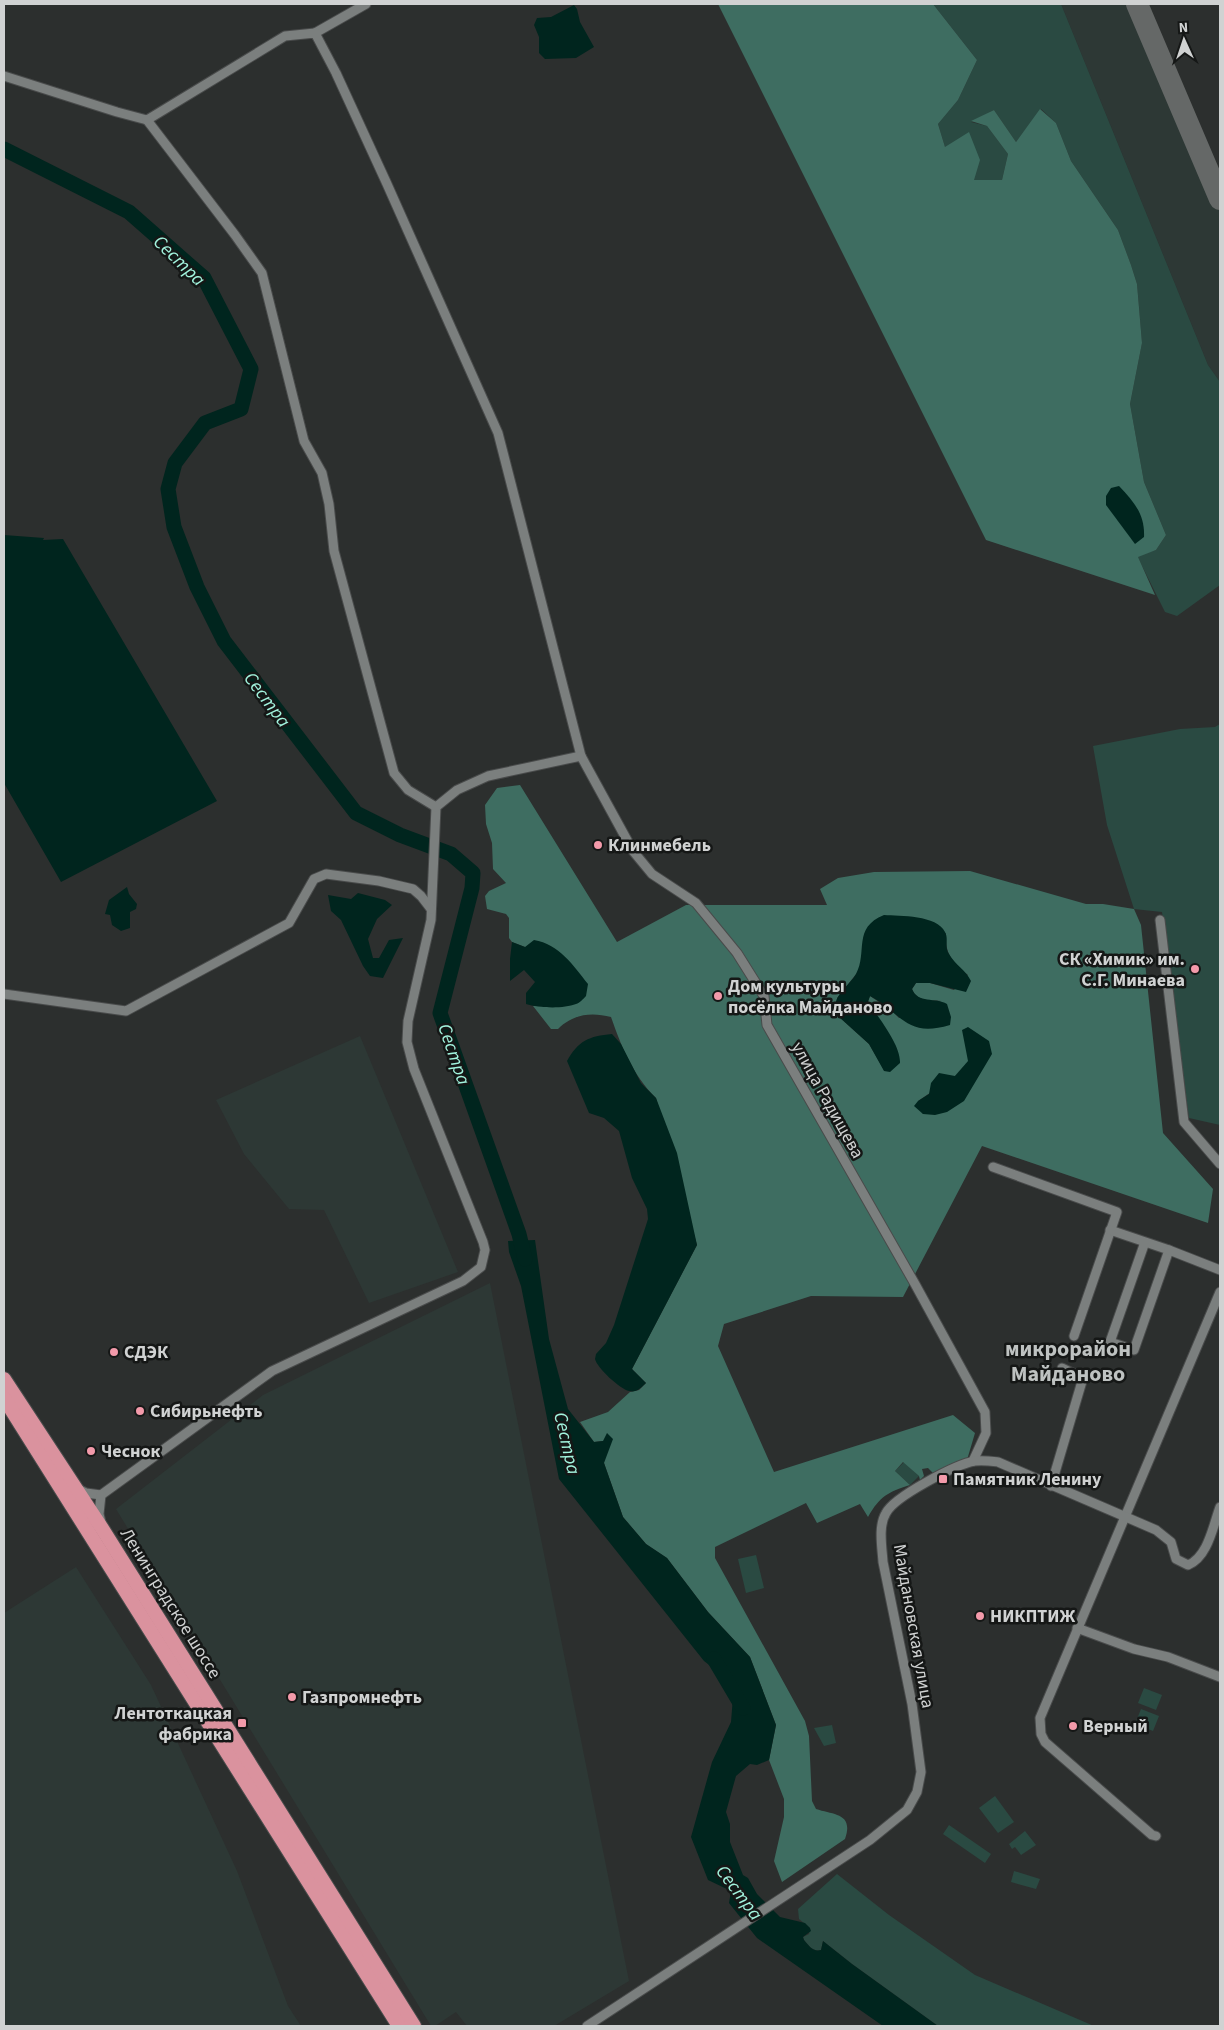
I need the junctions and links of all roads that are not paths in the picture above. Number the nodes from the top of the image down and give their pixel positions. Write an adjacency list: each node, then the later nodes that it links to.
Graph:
1 (366, 4): 2 (street)
2 (315, 33): 4 (street); 5 (street, улица Радищева)
3 (4, 76): 4 (street)
4 (147, 120): 6 (street)
5 (581, 756): 6 (street); 21 (street, улица Радищева)
6 (436, 808): 7 (street)
7 (431, 906): 9 (street); 24 (street)
8 (1160, 920): 10 (street)
9 (4, 994)
10 (1220, 1164)
11 (993, 1167): 12 (street)
12 (1110, 1230): 13 (street); 17 (street)
13 (1145, 1242): 14 (street); 14 (street)
14 (1169, 1250): 15 (street)
15 (1220, 1270)
16 (1220, 1293): 26 (street)
17 (1074, 1336)
18 (1062, 1368): 22 (street)
19 (4, 1379): 23 (highway, Ленинградское шоссе)
20 (4, 1398): 31 (highway, Ленинградское шоссе)
21 (973, 1461): 22 (street, Майдановская улица); 33 (street, Майдановская улица)
22 (1051, 1486): 26 (street, Майдановская улица)
23 (75, 1487): 24 (street); 27 (highway, Ленинградское шоссе)
24 (101, 1495): 27 (street)
25 (1220, 1507): 26 (street, Майдановская улица)
26 (1126, 1518): 28 (street)
27 (103, 1530): 32 (highway, Ленинградское шоссе)
28 (1077, 1628): 29 (street); 30 (street)
29 (1220, 1677)
30 (1156, 1836)
31 (399, 2026)
32 (414, 2026)
33 (587, 2026)

